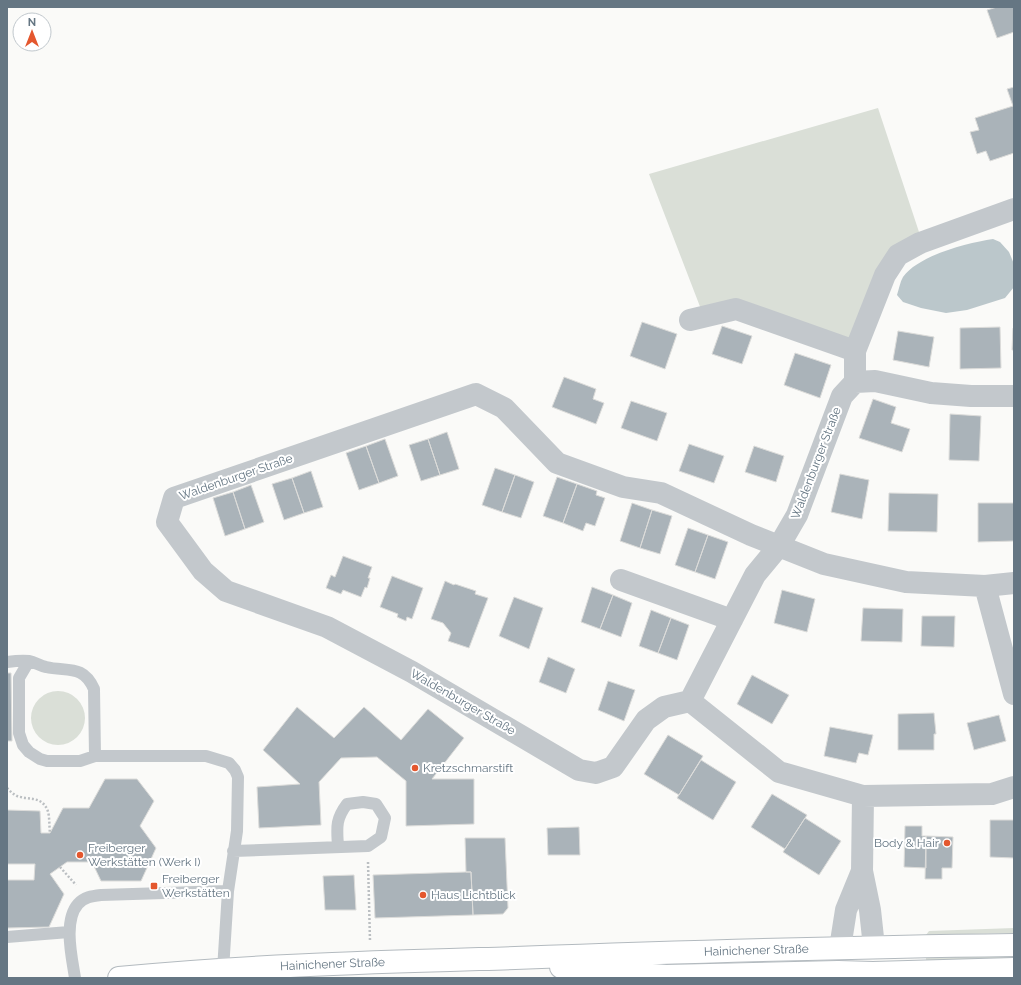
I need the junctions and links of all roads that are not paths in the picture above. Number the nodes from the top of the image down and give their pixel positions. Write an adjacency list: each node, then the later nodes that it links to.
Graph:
1 (1014, 209): 3 (street)
2 (690, 320): 3 (street)
3 (855, 351): 4 (street)
4 (855, 382): 5 (street); 6 (street, Waldenburger Straße)
5 (1014, 396)
6 (779, 546): 9 (street, Waldenburger Straße); 10 (street, Waldenburger Straße); 14 (street, Waldenburger Straße)
7 (621, 580): 10 (street)
8 (1014, 583): 9 (street, Waldenburger Straße)
9 (985, 586): 13 (street)
10 (732, 620): 14 (street, Waldenburger Straße)
11 (29, 661): 12 (lane); 15 (lane); 15 (lane)
12 (7, 662)
13 (1014, 694)
14 (690, 701): 17 (street)
15 (95, 756): 19 (lane)
16 (1014, 787): 17 (street)
17 (863, 796): 20 (street)
18 (338, 847): 18 (lane); 19 (lane)
19 (233, 851): 21 (lane)
20 (862, 871): 25 (street); 26 (street)
21 (228, 891): 22 (lane); 29 (lane)
22 (69, 932): 23 (lane); 32 (lane)
23 (7, 938)
24 (1014, 945): 25 (main road, Hainichener Straße)
25 (874, 947): 26 (main road, Hainichener Straße); 31 (main road)
26 (840, 948): 27 (main road, Hainichener Straße); 30 (main road)
27 (498, 958): 29 (main road, Hainichener Straße); 30 (main road, Hainichener Straße)
28 (1014, 969): 31 (main road, Hainichener Straße)
29 (223, 970): 33 (main road, Hainichener Straße)
30 (838, 975): 31 (main road, Hainichener Straße)
31 (873, 975)
32 (76, 978)
33 (119, 978)

